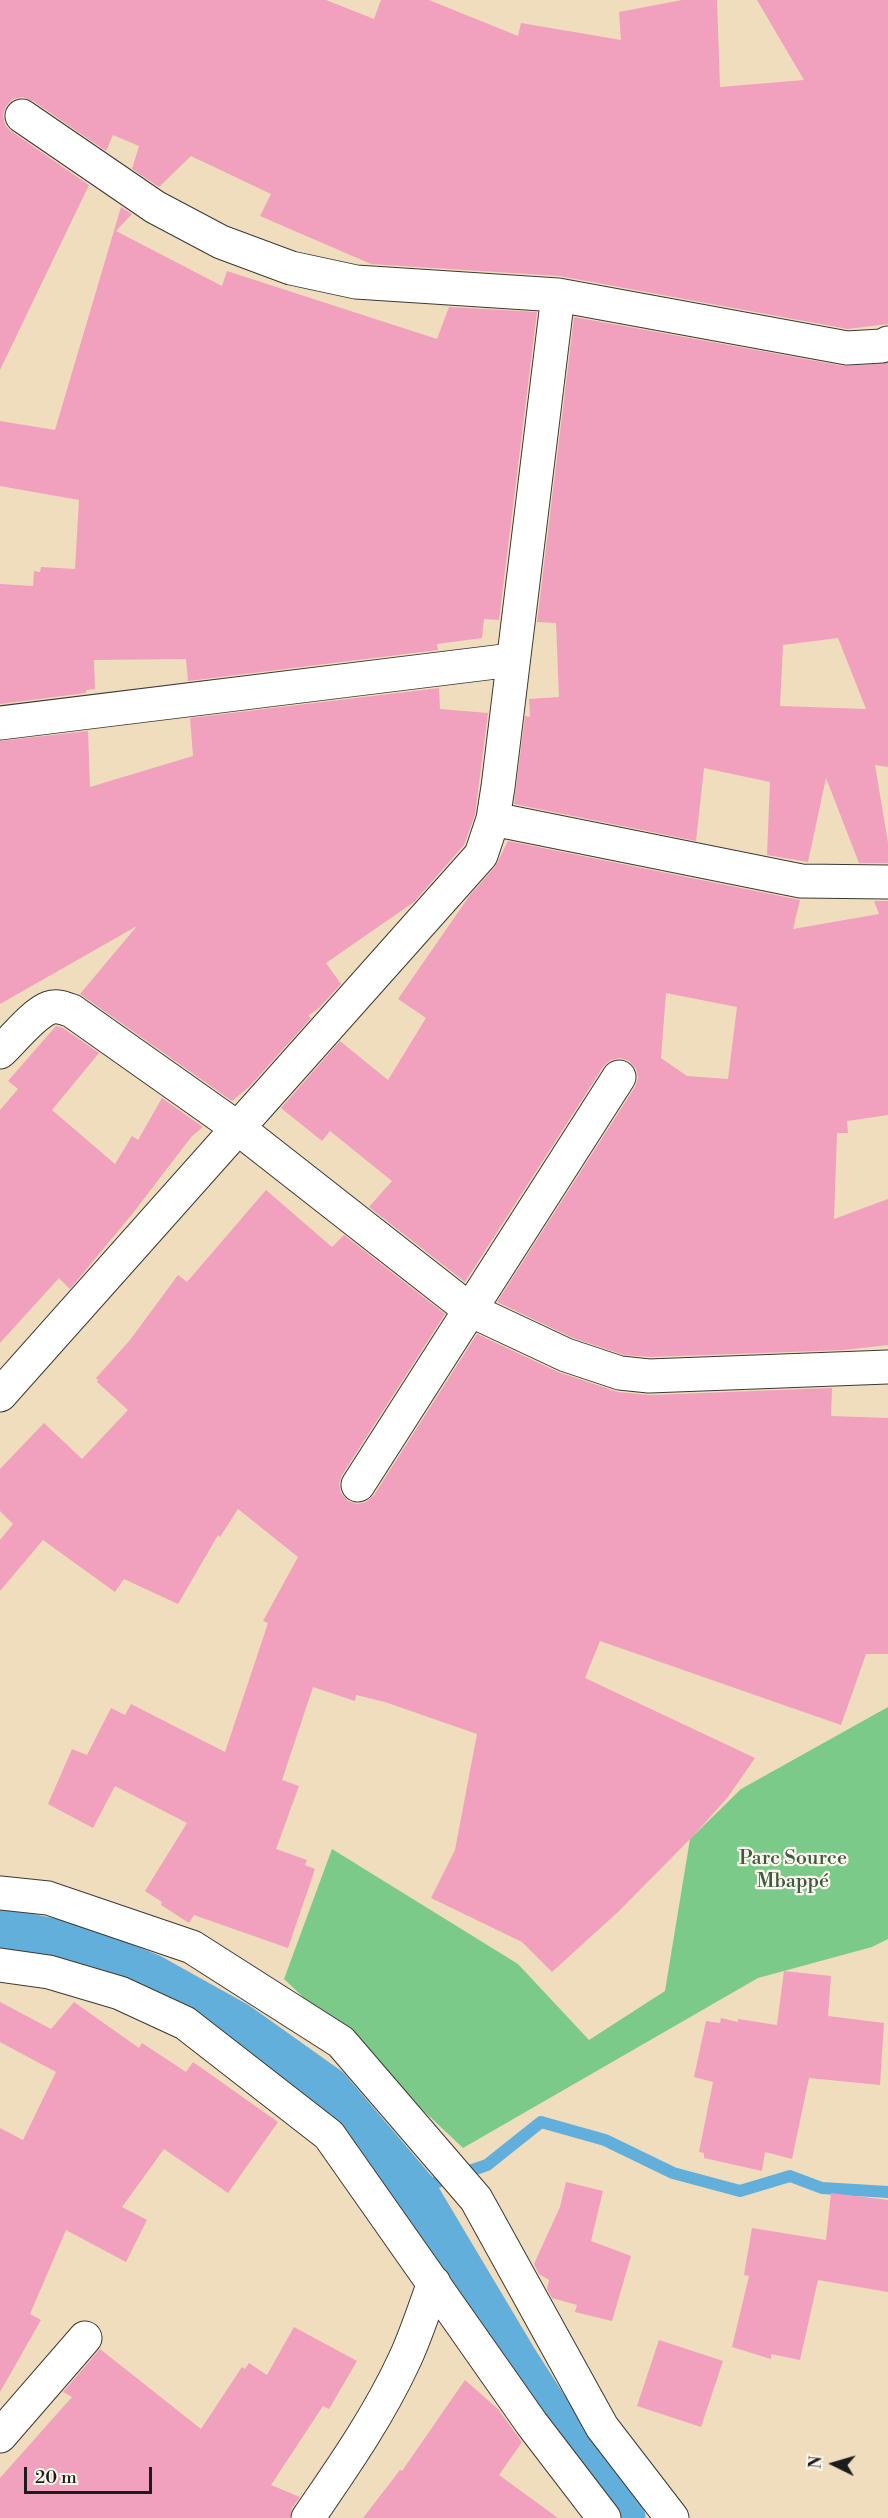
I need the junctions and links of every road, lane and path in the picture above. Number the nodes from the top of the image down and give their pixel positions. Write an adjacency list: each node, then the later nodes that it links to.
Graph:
1 (22, 116): 2 (street)
2 (558, 295): 3 (street); 4 (street)
3 (888, 343)
4 (512, 660): 5 (street); 6 (street)
5 (0, 723)
6 (493, 819): 7 (street); 10 (street)
7 (888, 882)
8 (0, 1052): 10 (street)
9 (619, 1077): 11 (street)
10 (239, 1129): 11 (street); 13 (street)
11 (470, 1310): 12 (street); 14 (street)
12 (888, 1367)
13 (0, 1395)
14 (358, 1485)
15 (0, 1893): 22 (street)
16 (0, 1965): 17 (street)
17 (434, 2283): 20 (street); 21 (street)
18 (85, 2338): 19 (street)
19 (0, 2436)
20 (308, 2518)
21 (604, 2518)
22 (672, 2518)

